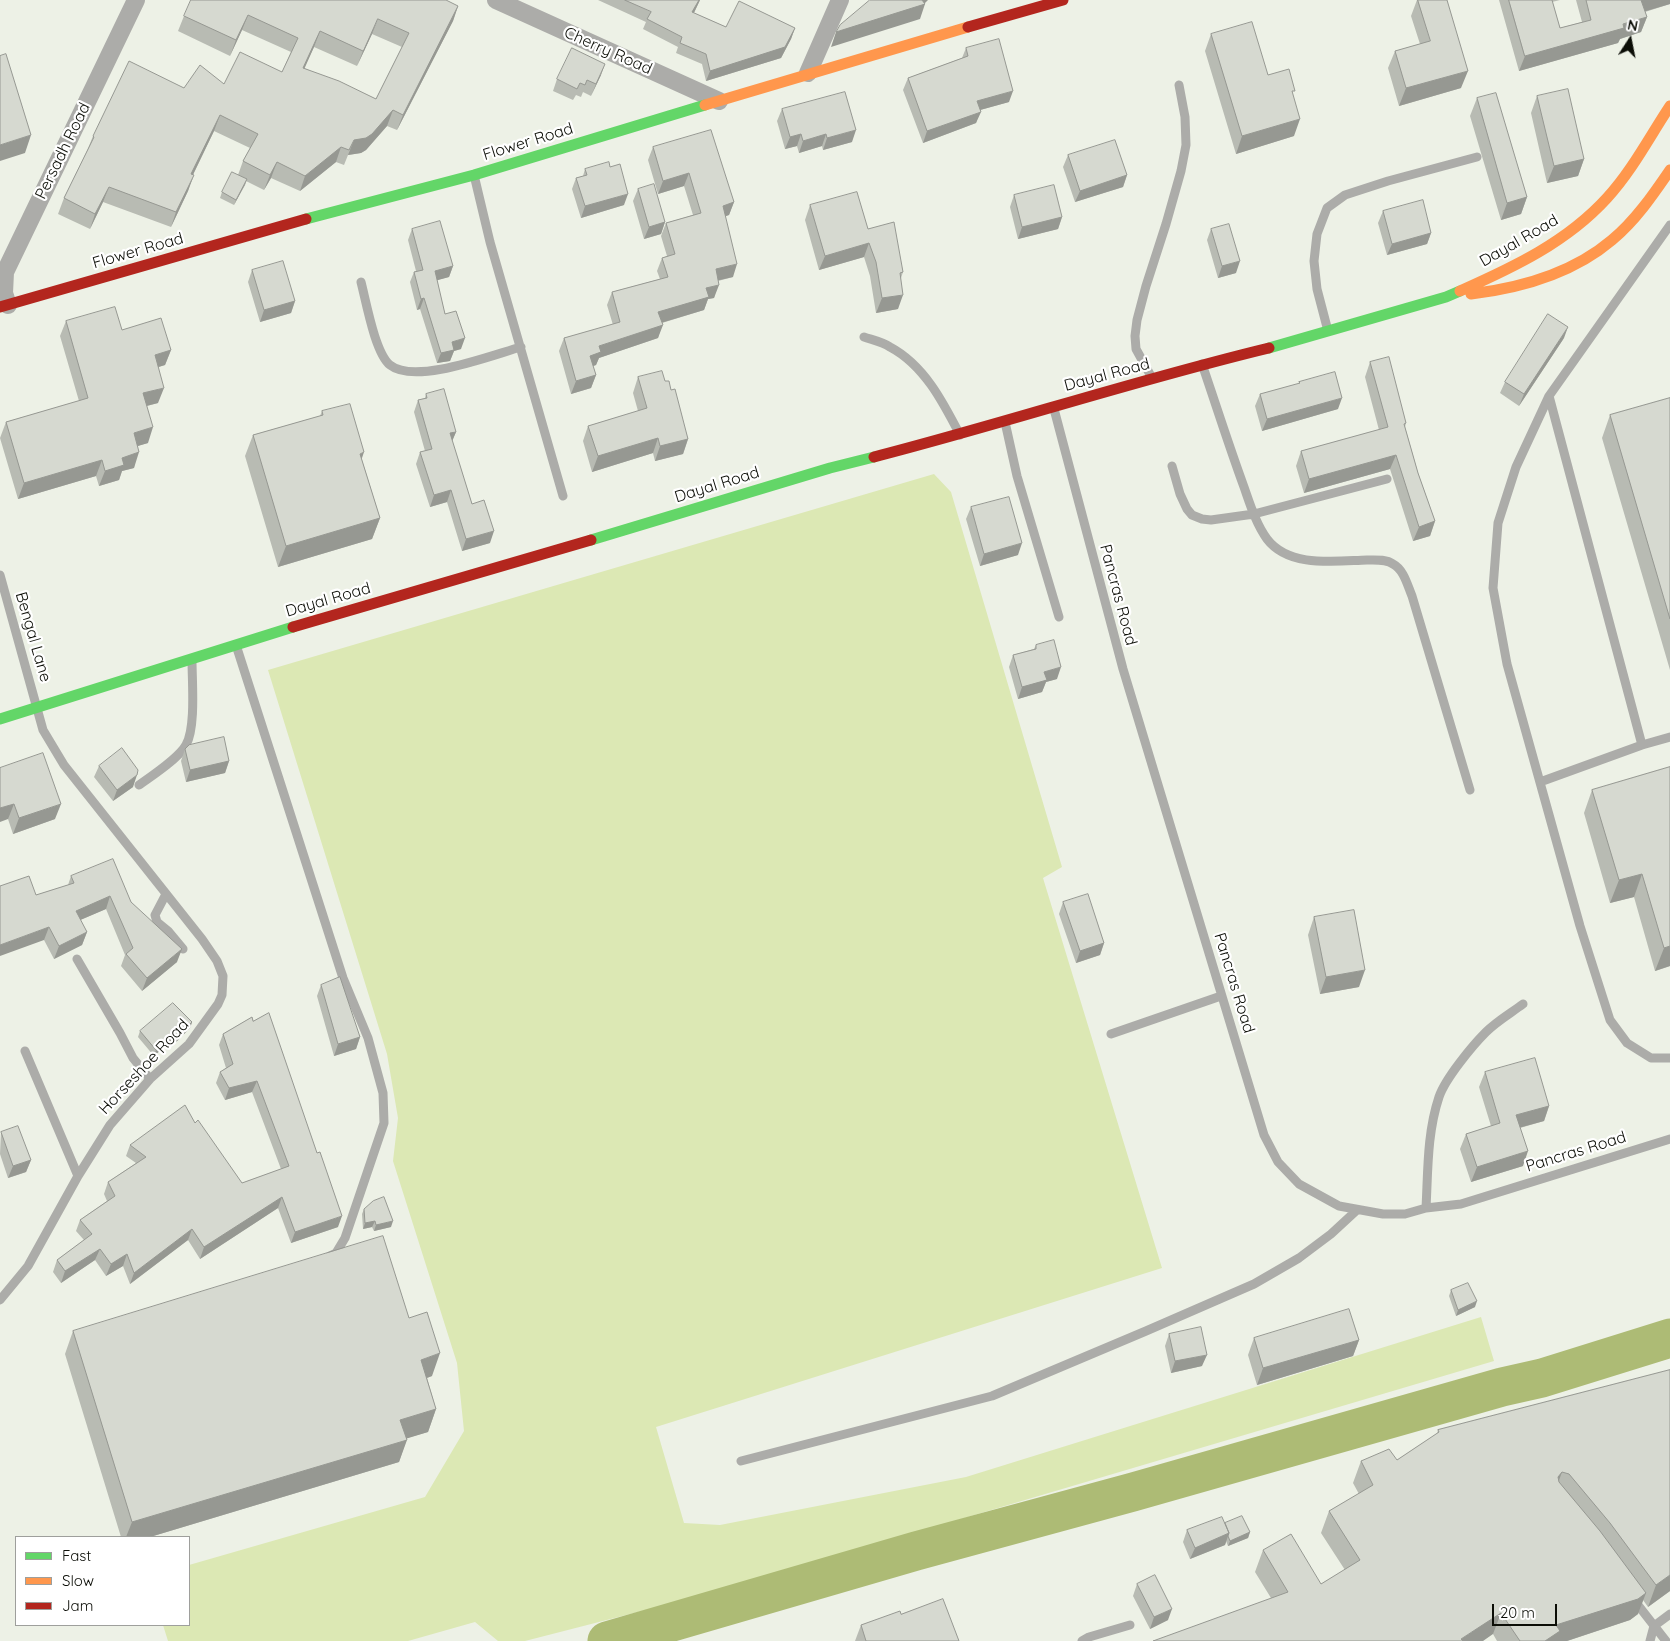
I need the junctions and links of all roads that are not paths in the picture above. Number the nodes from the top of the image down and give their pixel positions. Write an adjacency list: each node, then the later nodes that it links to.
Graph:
1 (136, 0): 15 (street, Persadh Road)
2 (496, 0): 7 (street, Cherry Road)
3 (840, 0): 5 (street)
4 (1063, 0): 5 (street, Flower Road)
5 (808, 73): 7 (street, Flower Road)
6 (1179, 85): 20 (lane)
7 (719, 101): 11 (street, Flower Road)
8 (1670, 106): 14 (street, Dayal Road)
9 (1476, 157): 16 (lane)
10 (1670, 170): 14 (street, Dayal Road)
11 (474, 175): 15 (street, Flower Road); 18 (lane)
12 (1670, 225): 21 (lane)
13 (361, 282): 18 (lane)
14 (1446, 297): 16 (street, Dayal Road)
15 (4, 306)
16 (1328, 331): 19 (street, Dayal Road)
17 (864, 338): 24 (lane)
18 (520, 347): 27 (lane)
19 (1202, 364): 20 (street, Dayal Road); 28 (lane)
20 (1153, 380): 22 (street, Dayal Road)
21 (1549, 396): 36 (lane); 37 (lane)
22 (1054, 407): 23 (street, Dayal Road); 43 (lane, Pancras Road)
23 (1005, 422): 24 (street, Dayal Road); 30 (lane)
24 (960, 435): 31 (street, Dayal Road)
25 (1172, 466): 28 (lane)
26 (1387, 479): 28 (lane)
27 (563, 496)
28 (1254, 514): 39 (lane)
29 (0, 574): 33 (lane, Bengal Lane)
30 (1059, 617)
31 (236, 644): 32 (street, Dayal Road); 53 (lane)
32 (192, 658): 33 (street, Dayal Road); 38 (lane)
33 (37, 708): 34 (street, Dayal Road); 40 (lane, Horseshoe Road)
34 (0, 719)
35 (1670, 738): 36 (lane)
36 (1642, 745): 37 (lane)
37 (1540, 782): 47 (lane)
38 (139, 785)
39 (1470, 790)
40 (166, 894): 41 (lane); 48 (lane, Horseshoe Road)
41 (183, 949)
42 (77, 958): 48 (lane)
43 (1222, 996): 45 (lane); 52 (lane, Pancras Road)
44 (1523, 1004): 51 (lane)
45 (1111, 1034)
46 (25, 1051): 50 (lane)
47 (1670, 1058)
48 (150, 1079): 50 (lane, Horseshoe Road)
49 (1670, 1139): 51 (lane, Pancras Road)
50 (78, 1176): 54 (lane, Horseshoe Road)
51 (1426, 1208): 52 (lane, Pancras Road)
52 (1357, 1210): 55 (lane)
53 (321, 1262)
54 (0, 1300)
55 (741, 1461)
56 (1631, 1596): 59 (lane)
57 (1670, 1614): 59 (lane)
58 (1130, 1625): 60 (lane)
59 (1654, 1626): 61 (lane); 62 (lane)
60 (1082, 1641)
61 (1650, 1641)
62 (1666, 1641)

